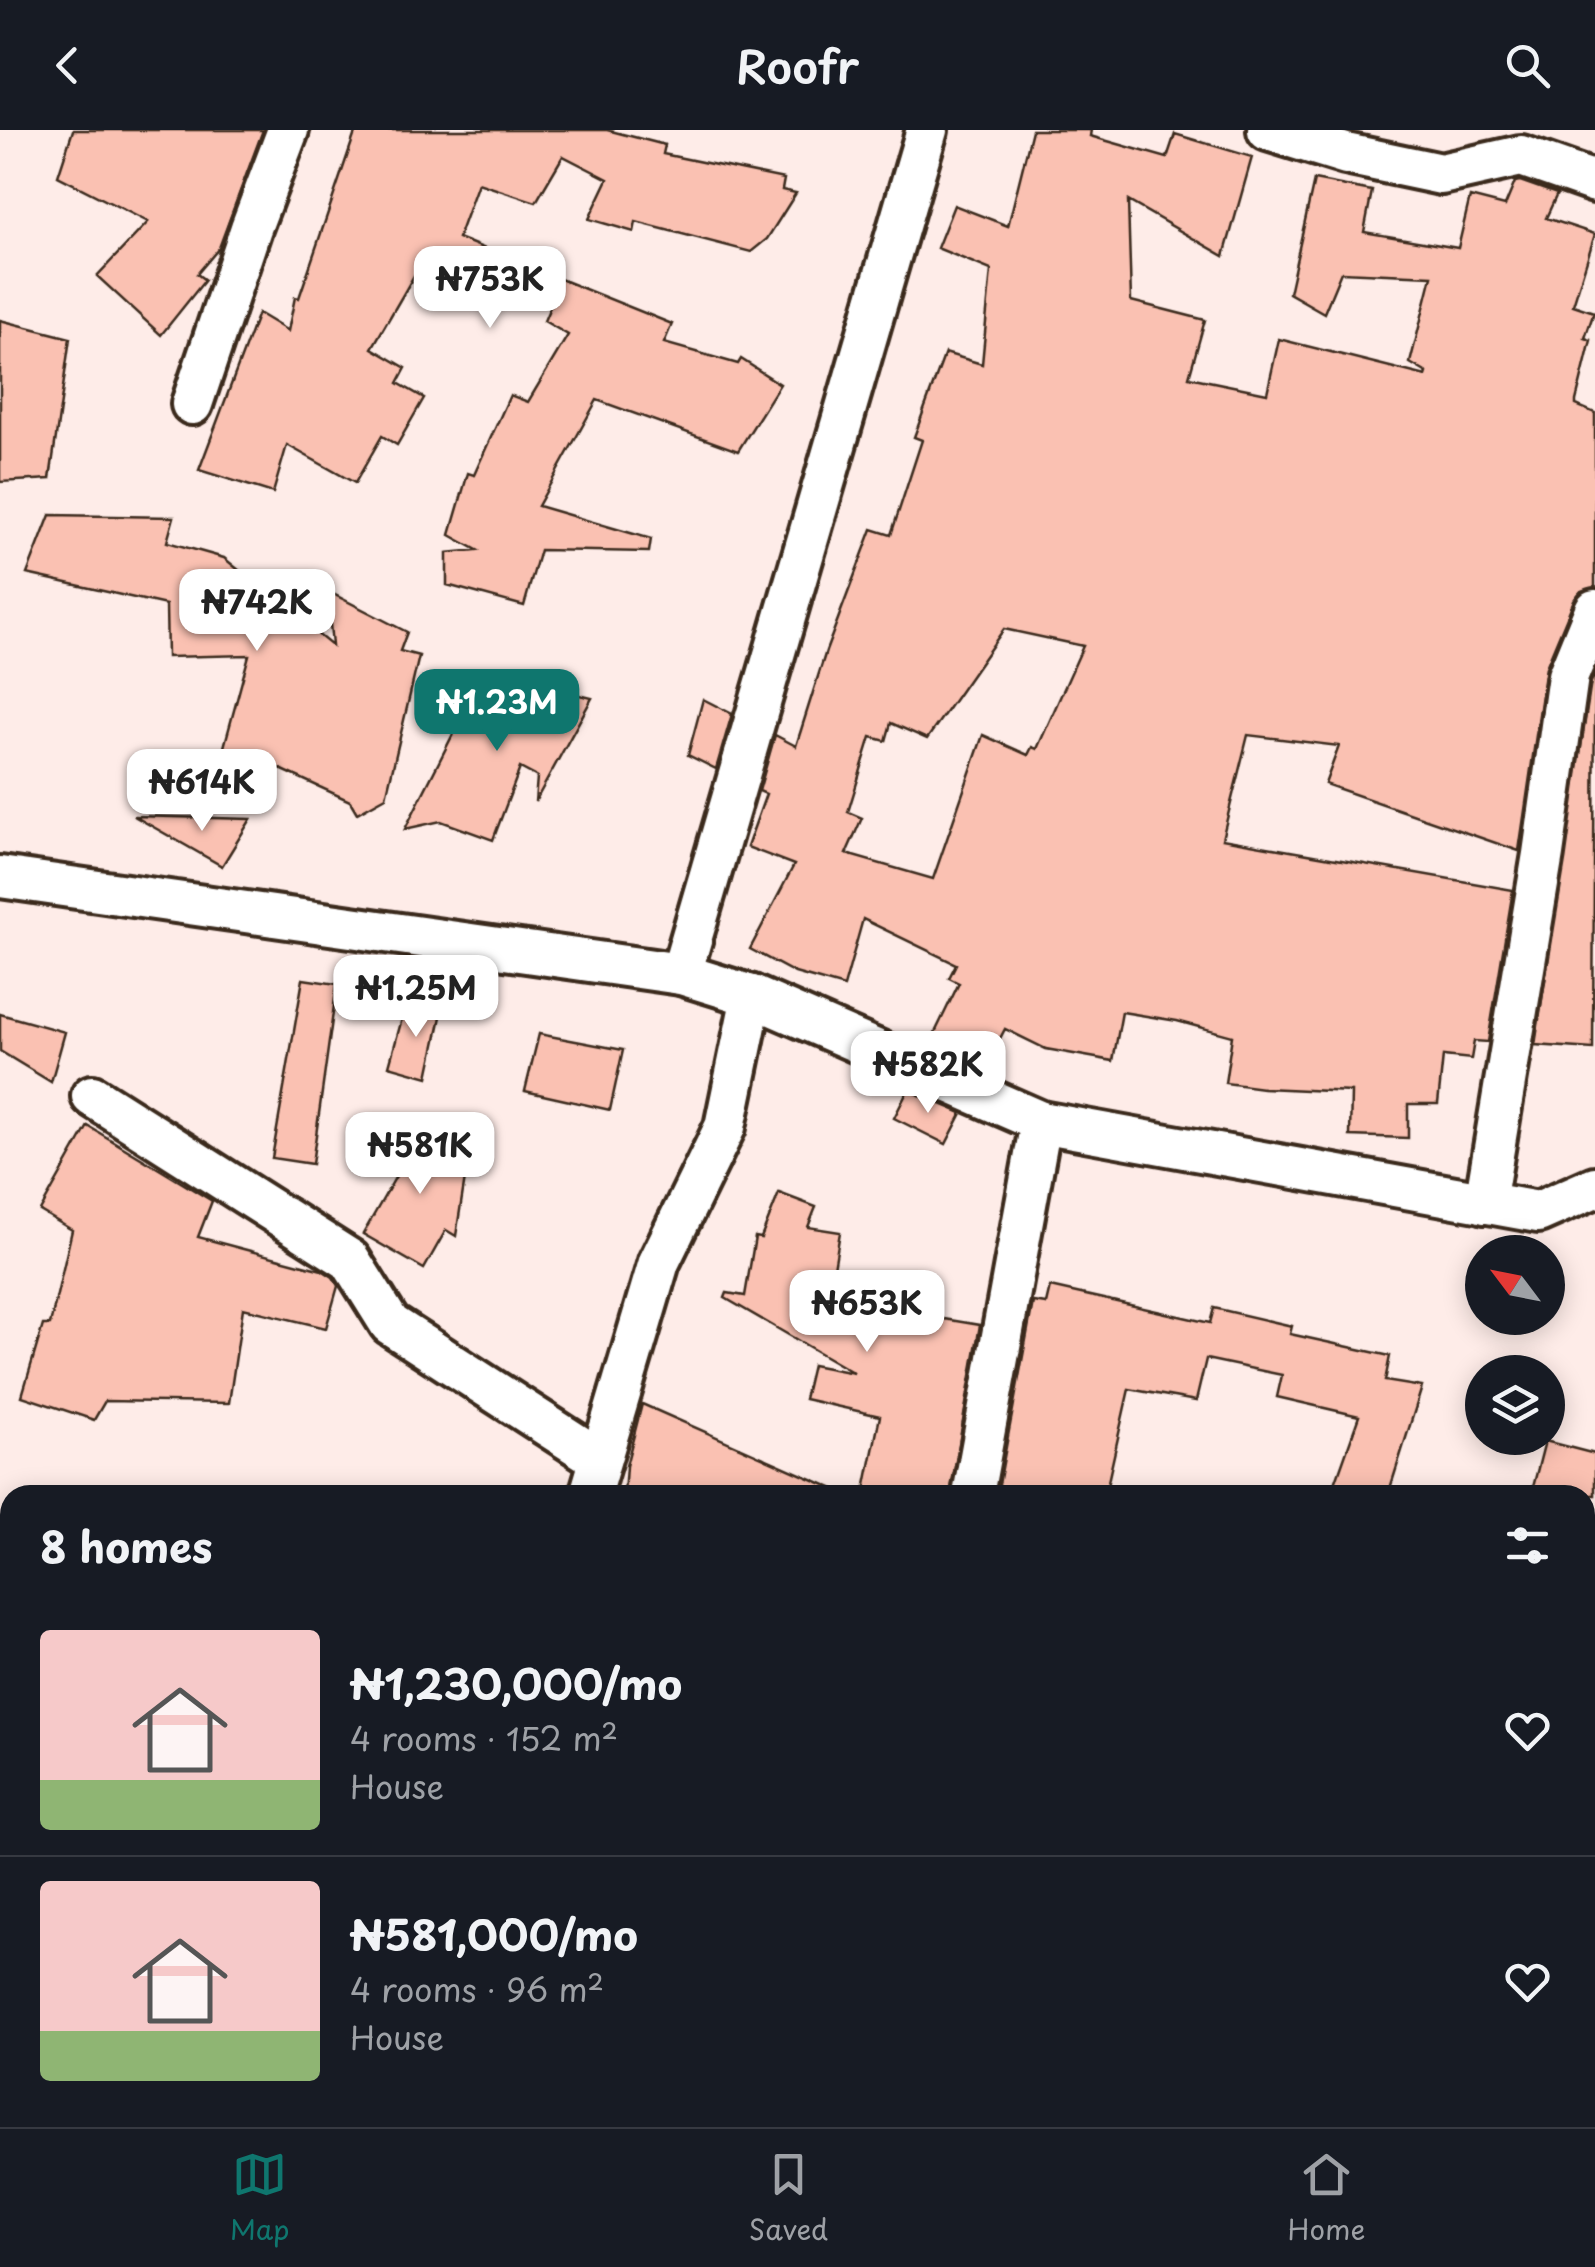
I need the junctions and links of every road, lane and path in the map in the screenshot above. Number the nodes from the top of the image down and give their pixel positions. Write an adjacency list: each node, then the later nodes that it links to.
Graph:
1 (288, 130): 5 (street)
2 (927, 130): 8 (street)
3 (1268, 130): 4 (street)
4 (1595, 182)
5 (192, 404)
6 (1595, 610): 13 (street)
7 (0, 877): 8 (street)
8 (682, 974): 9 (street)
9 (752, 996): 11 (street); 14 (street)
10 (92, 1096): 14 (street)
11 (1041, 1122): 13 (street); 15 (street)
12 (1595, 1187): 13 (street)
13 (1485, 1203)
14 (594, 1477)
15 (975, 1485)

